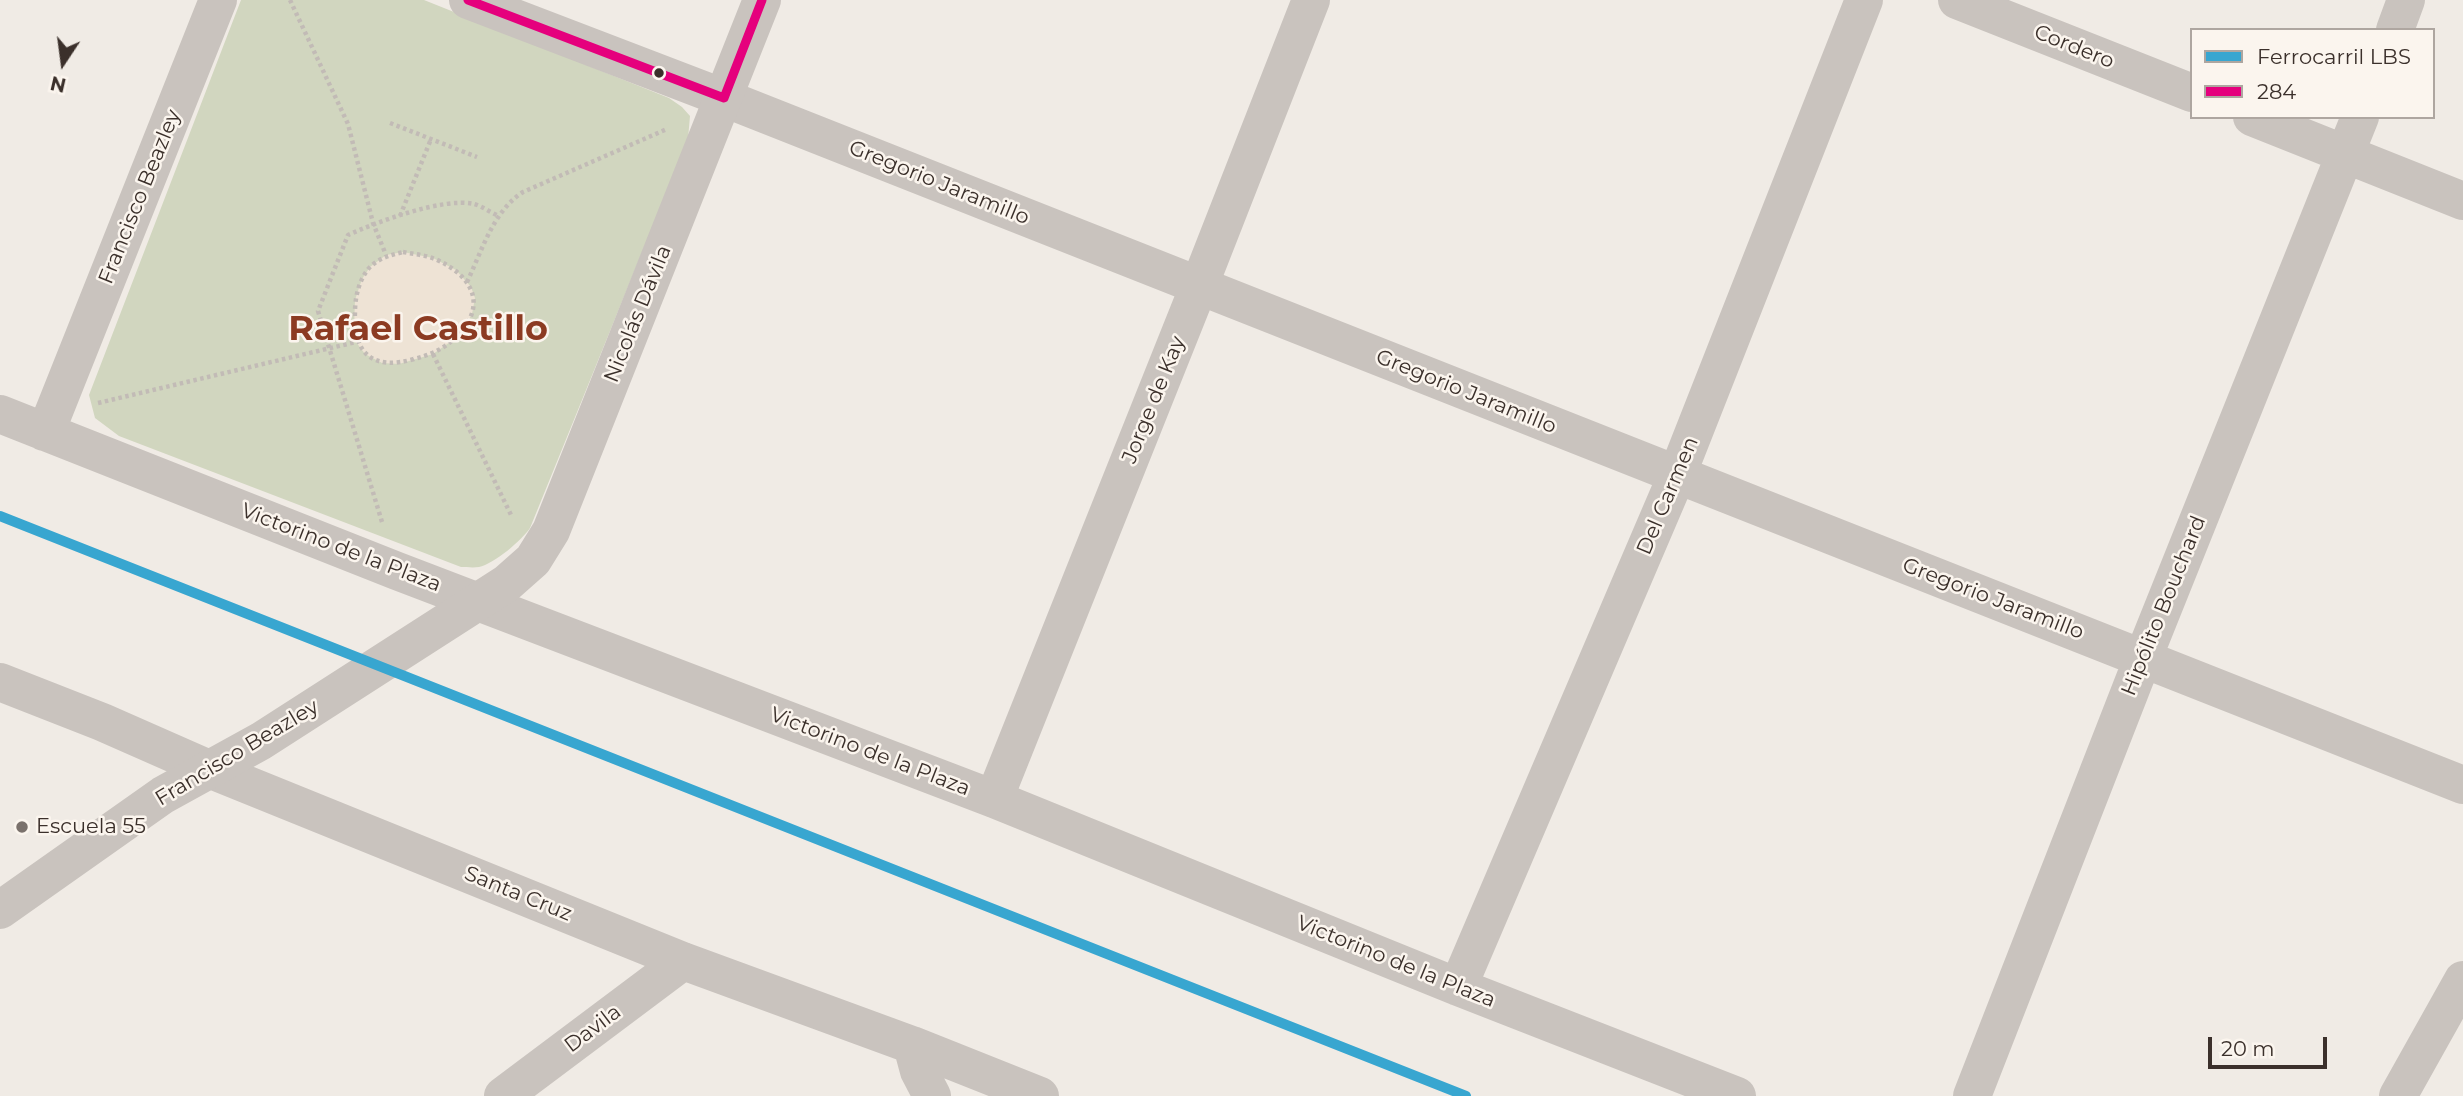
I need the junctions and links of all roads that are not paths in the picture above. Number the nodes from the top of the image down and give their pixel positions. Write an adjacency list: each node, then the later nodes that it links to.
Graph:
1 (218, 0): 17 (street, Francisco Beazley)
2 (468, 0): 10 (street, Gregorio Jaramillo)
3 (762, 0): 10 (street, Nicolás Dávila)
4 (1311, 0): 15 (street, Jorge de Kay)
5 (1864, 0): 18 (street, Del Carmen)
6 (1956, 0): 9 (street, Cordero)
7 (2406, 0): 8 (street)
8 (2396, 28)
9 (2190, 92)
10 (722, 102): 15 (street, Gregorio Jaramillo); 19 (street, Nicolás Dávila)
11 (2257, 119): 13 (street)
12 (2360, 119): 13 (street, Hipólito Bouchard)
13 (2346, 154): 14 (street); 20 (street, Hipólito Bouchard)
14 (2463, 201)
15 (1199, 286): 18 (street, Gregorio Jaramillo); 24 (street, Jorge de Kay)
16 (0, 414): 17 (street, Victorino de la Plaza)
17 (49, 423): 19 (street, Victorino de la Plaza)
18 (1678, 475): 20 (street, Gregorio Jaramillo); 28 (street, Del Carmen)
19 (477, 601): 22 (street, Francisco Beazley); 24 (street, Victorino de la Plaza)
20 (2143, 658): 23 (street, Gregorio Jaramillo); 34 (street, Hipólito Bouchard)
21 (0, 682): 22 (street, Santa Cruz)
22 (211, 770): 25 (street, Francisco Beazley); 26 (street, Santa Cruz)
23 (2463, 785)
24 (994, 799): 28 (street, Victorino de la Plaza)
25 (0, 910)
26 (683, 961): 29 (street, Santa Cruz); 30 (street, Davila)
27 (2463, 980): 35 (street)
28 (1458, 988): 33 (street, Victorino de la Plaza)
29 (912, 1045): 31 (street); 32 (street, Santa Cruz)
30 (503, 1096)
31 (932, 1096)
32 (1040, 1096)
33 (1737, 1096)
34 (1972, 1096)
35 (2398, 1096)

